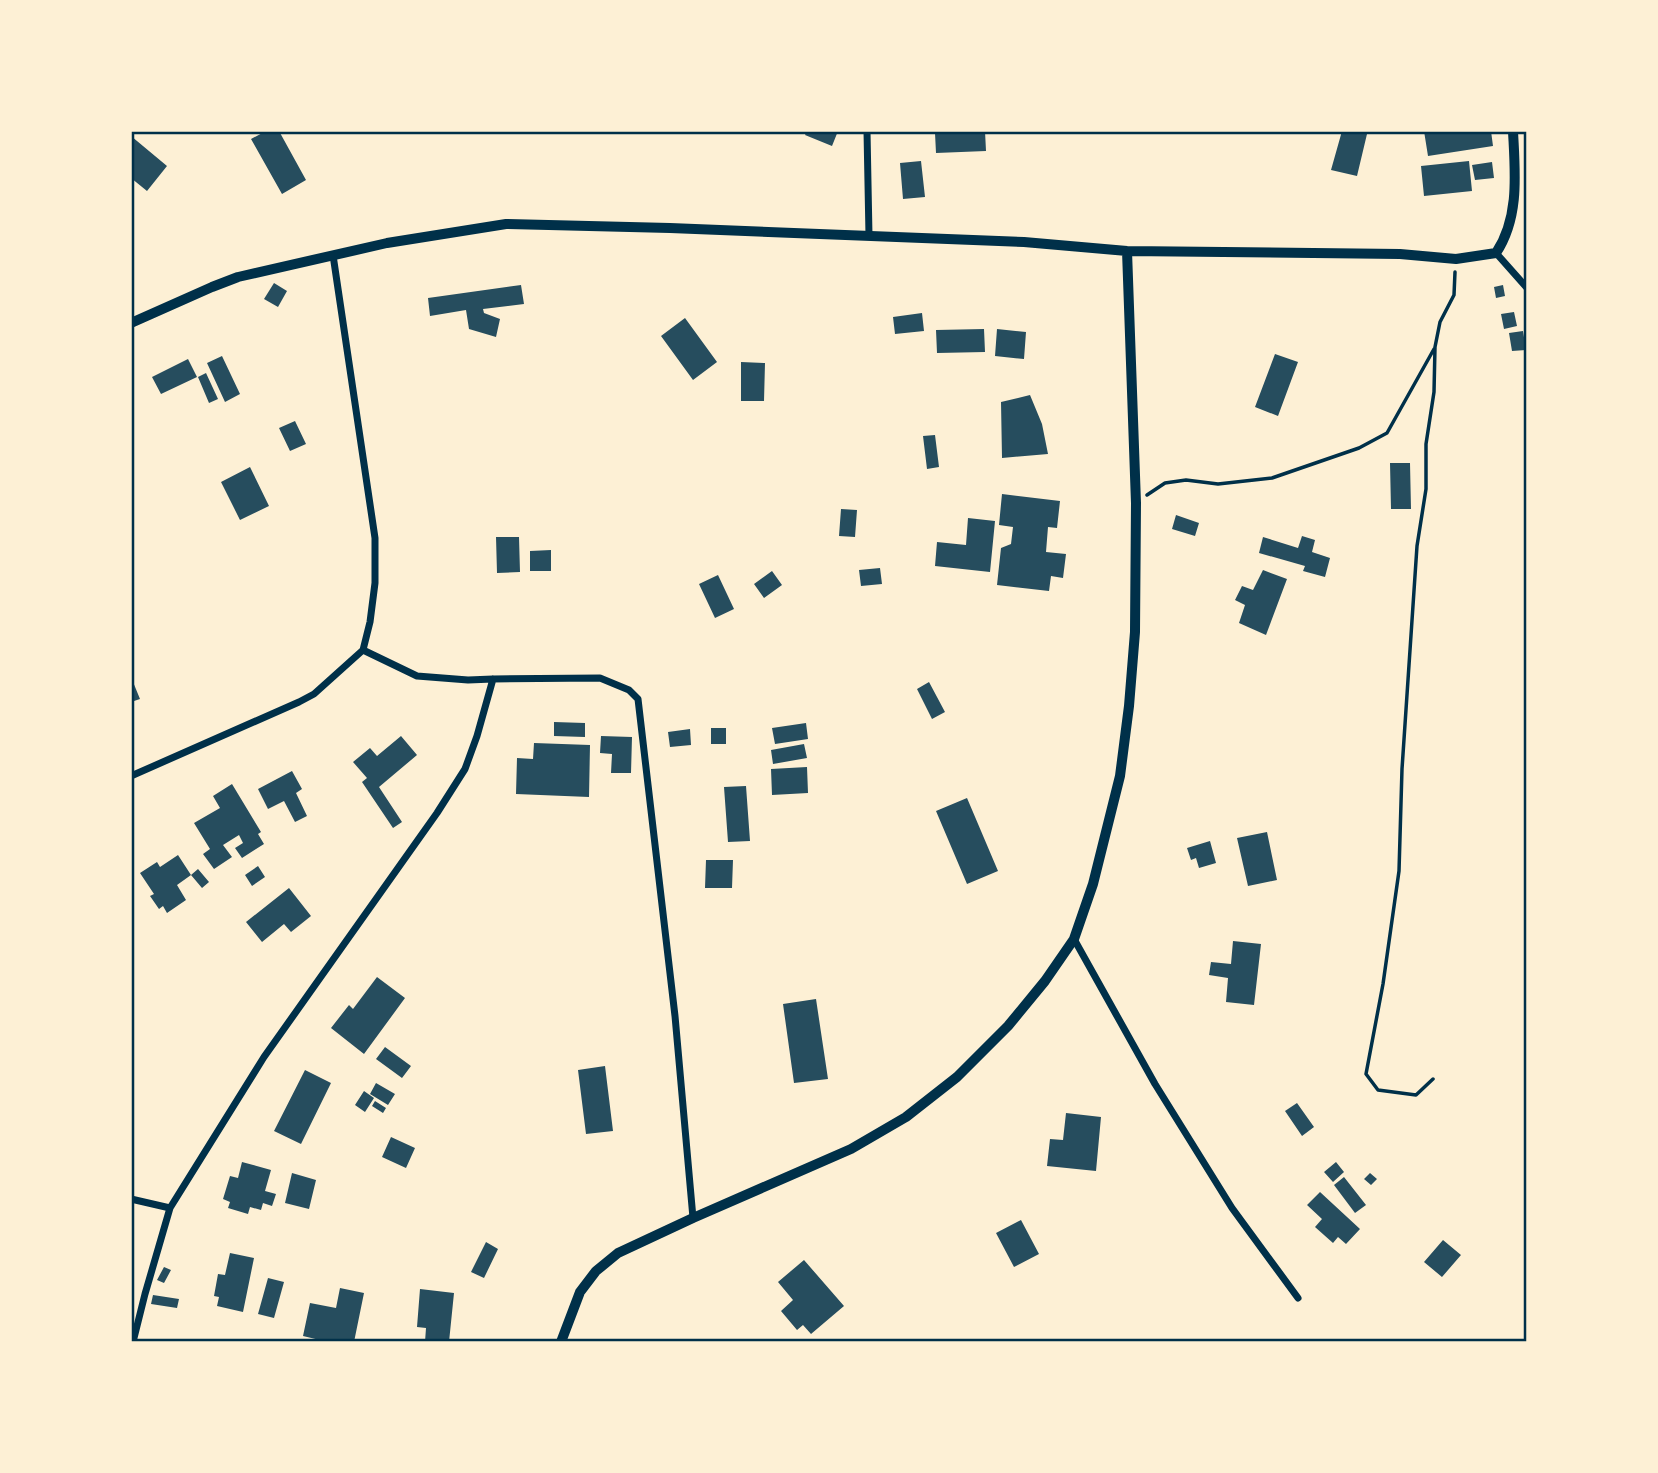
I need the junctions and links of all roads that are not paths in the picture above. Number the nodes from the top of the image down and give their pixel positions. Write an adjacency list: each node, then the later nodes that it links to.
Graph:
1 (867, 131): 3 (street)
2 (1513, 131): 5 (street)
3 (869, 236): 4 (street); 6 (street)
4 (1128, 251): 5 (street); 12 (street)
5 (1496, 253): 7 (street)
6 (333, 255): 8 (street); 9 (street)
7 (1527, 288)
8 (131, 323)
9 (363, 650): 10 (street); 11 (street)
10 (493, 678): 14 (street); 15 (street)
11 (131, 776)
12 (1074, 939): 15 (street); 16 (street)
13 (131, 1199): 14 (street)
14 (170, 1208): 17 (street)
15 (693, 1218): 18 (street)
16 (1298, 1298)
17 (133, 1342)
18 (561, 1342)

